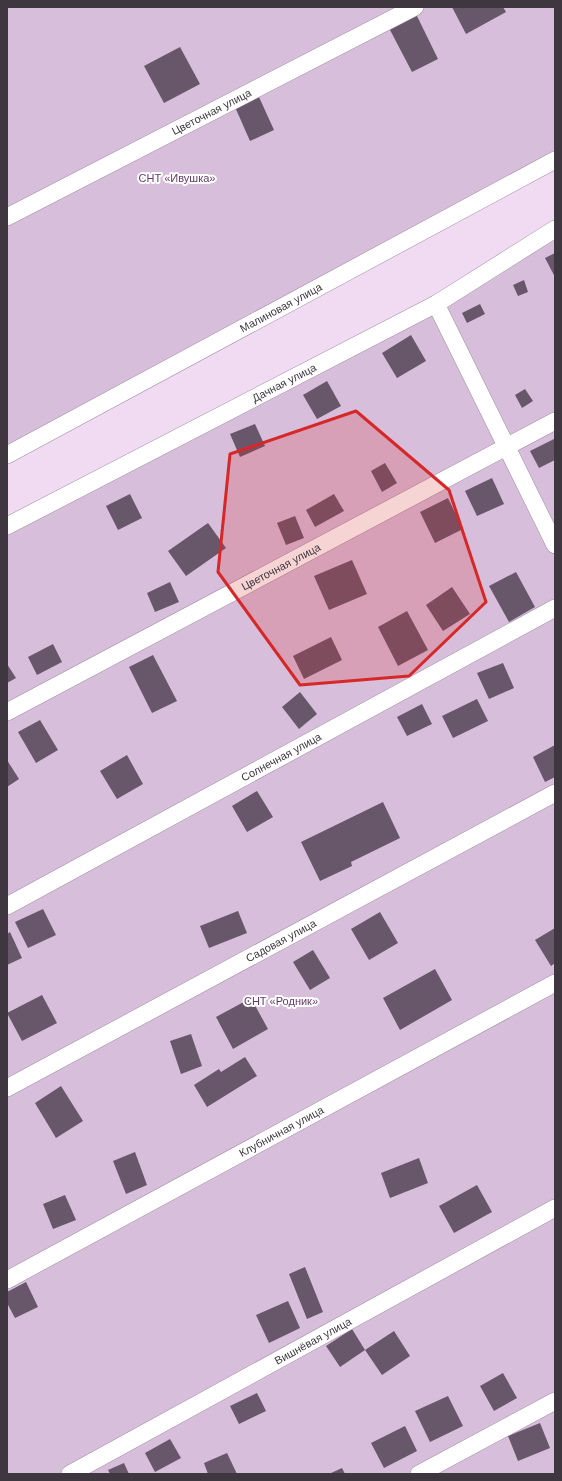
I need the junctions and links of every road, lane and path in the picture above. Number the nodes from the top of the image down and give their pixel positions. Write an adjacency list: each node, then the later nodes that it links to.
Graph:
1 (416, 7): 3 (street, Цветочная улица)
2 (555, 160): 8 (street, Малиновая улица)
3 (7, 217)
4 (555, 230): 5 (street, Дачная улица)
5 (436, 304): 7 (street); 9 (street, Дачная улица)
6 (555, 421): 7 (street, Цветочная улица)
7 (506, 447): 10 (street); 12 (street, Цветочная улица)
8 (7, 455)
9 (7, 526)
10 (555, 545)
11 (555, 608): 14 (street, Солнечная улица)
12 (7, 712)
13 (555, 793): 16 (street, Садовая улица)
14 (7, 906)
15 (555, 983): 18 (street, Клубничная улица)
16 (7, 1088)
17 (555, 1208): 20 (street, Вишнёвая улица)
18 (7, 1280)
19 (555, 1401): 21 (street)
20 (70, 1474)
21 (419, 1474)

